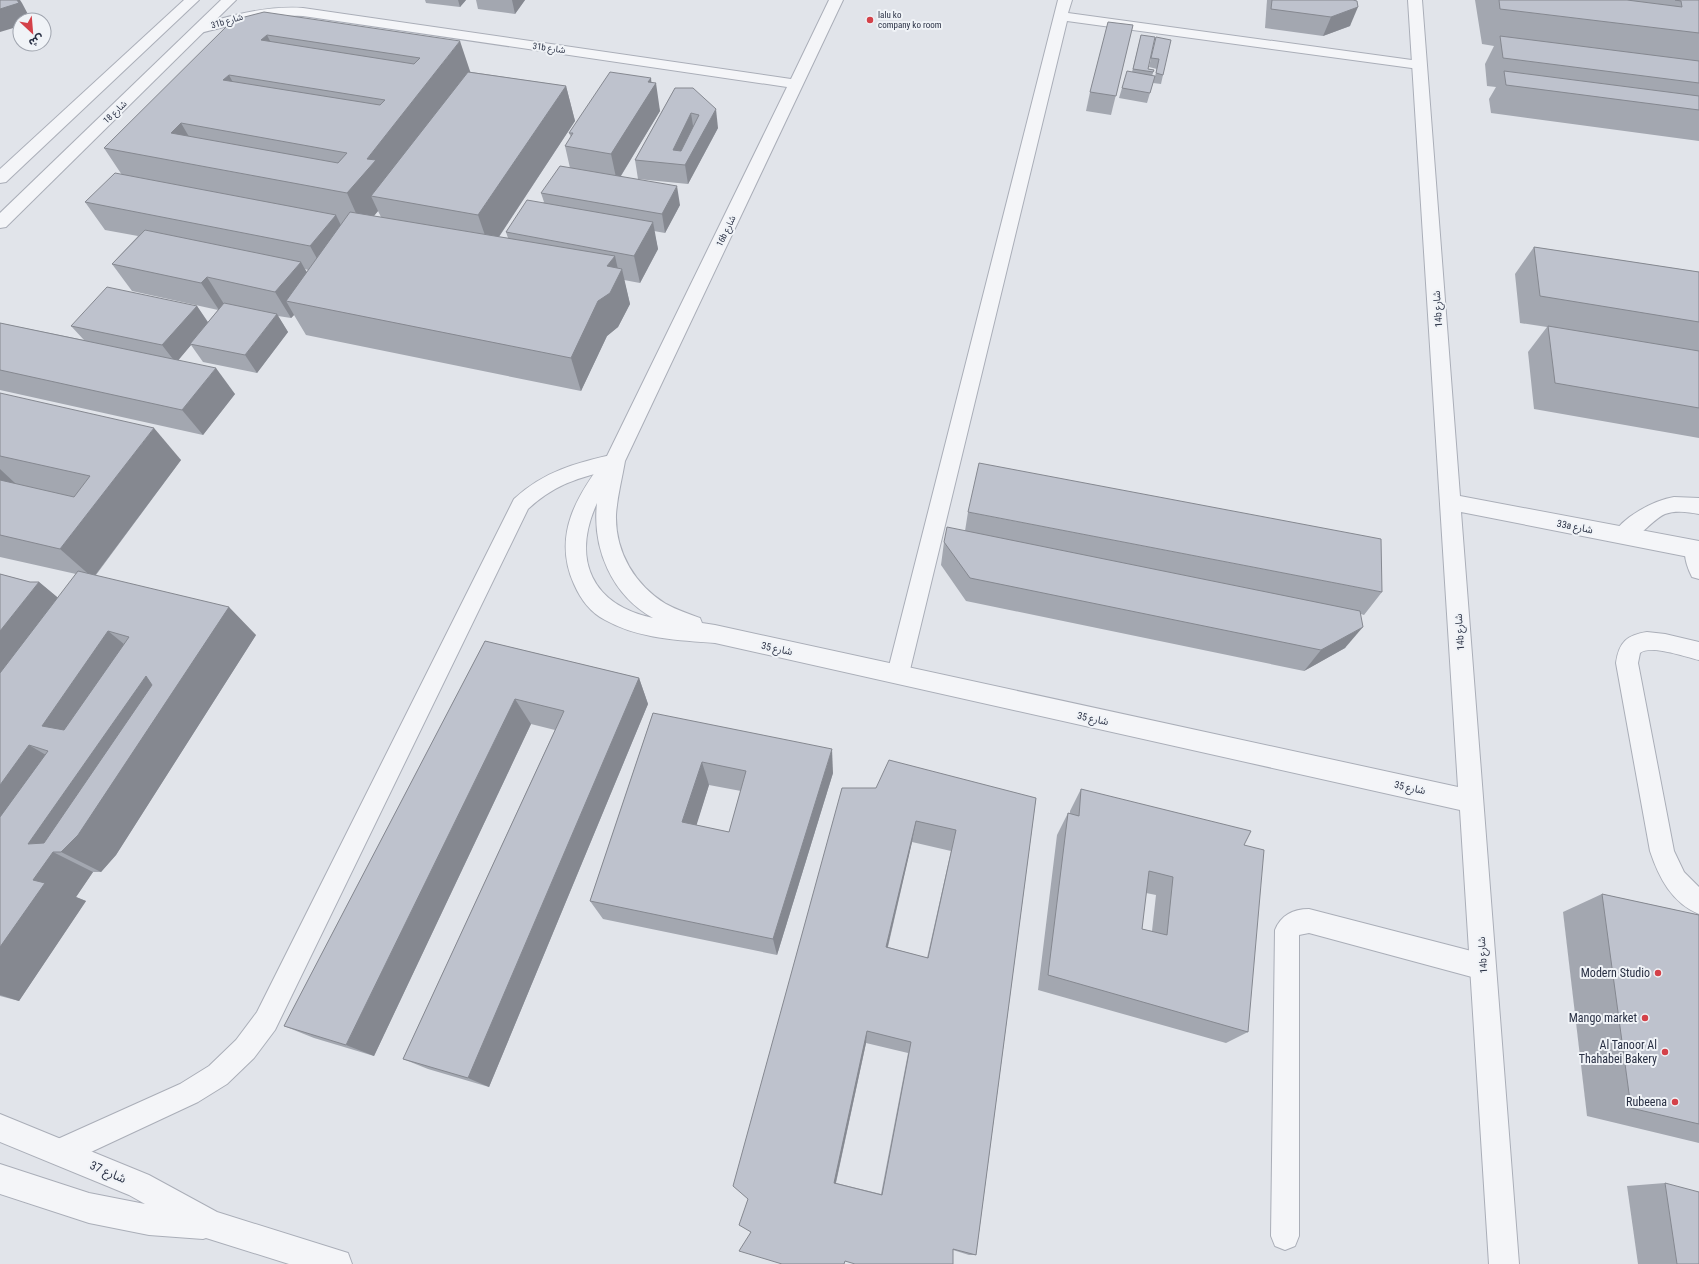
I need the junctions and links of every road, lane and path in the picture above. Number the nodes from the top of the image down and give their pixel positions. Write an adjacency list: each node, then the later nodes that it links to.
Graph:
1 (192, 0): 11 (street)
2 (229, 0): 8 (street, شارع 18)
3 (278, 0): 7 (street, 31b شارع)
4 (836, 0): 10 (street, 16b شارع)
5 (1415, 0): 9 (street, 14b شارع)
6 (1063, 8): 9 (lane); 21 (lane)
7 (303, 12): 8 (street, 31b شارع); 10 (street, 31b شارع)
8 (200, 29): 12 (street, شارع 18)
9 (1420, 65): 14 (street, 14b شارع)
10 (796, 84): 13 (street, 16b شارع)
11 (0, 178)
12 (0, 223)
13 (615, 461): 19 (street, شارع 35); 19 (street, شارع 35); 26 (lane)
14 (1450, 502): 16 (street, 33a شارع); 22 (street, 14b شارع)
15 (1699, 506): 16 (lane)
16 (1623, 535): 17 (street, 33a شارع)
17 (1696, 549): 18 (lane)
18 (1699, 571)
19 (715, 634): 21 (street, شارع 35)
20 (1699, 650): 23 (lane)
21 (898, 674): 22 (street, شارع 35)
22 (1471, 801): 24 (street, 14b شارع)
23 (1699, 902)
24 (1483, 967): 29 (lane); 31 (street, 14b شارع)
25 (0, 1128): 26 (street, شارع 37)
26 (61, 1152): 28 (street, شارع 37)
27 (0, 1179): 28 (street, شارع 37)
28 (211, 1225): 30 (street, شارع 37)
29 (1285, 1236)
30 (337, 1264)
31 (1504, 1264)

